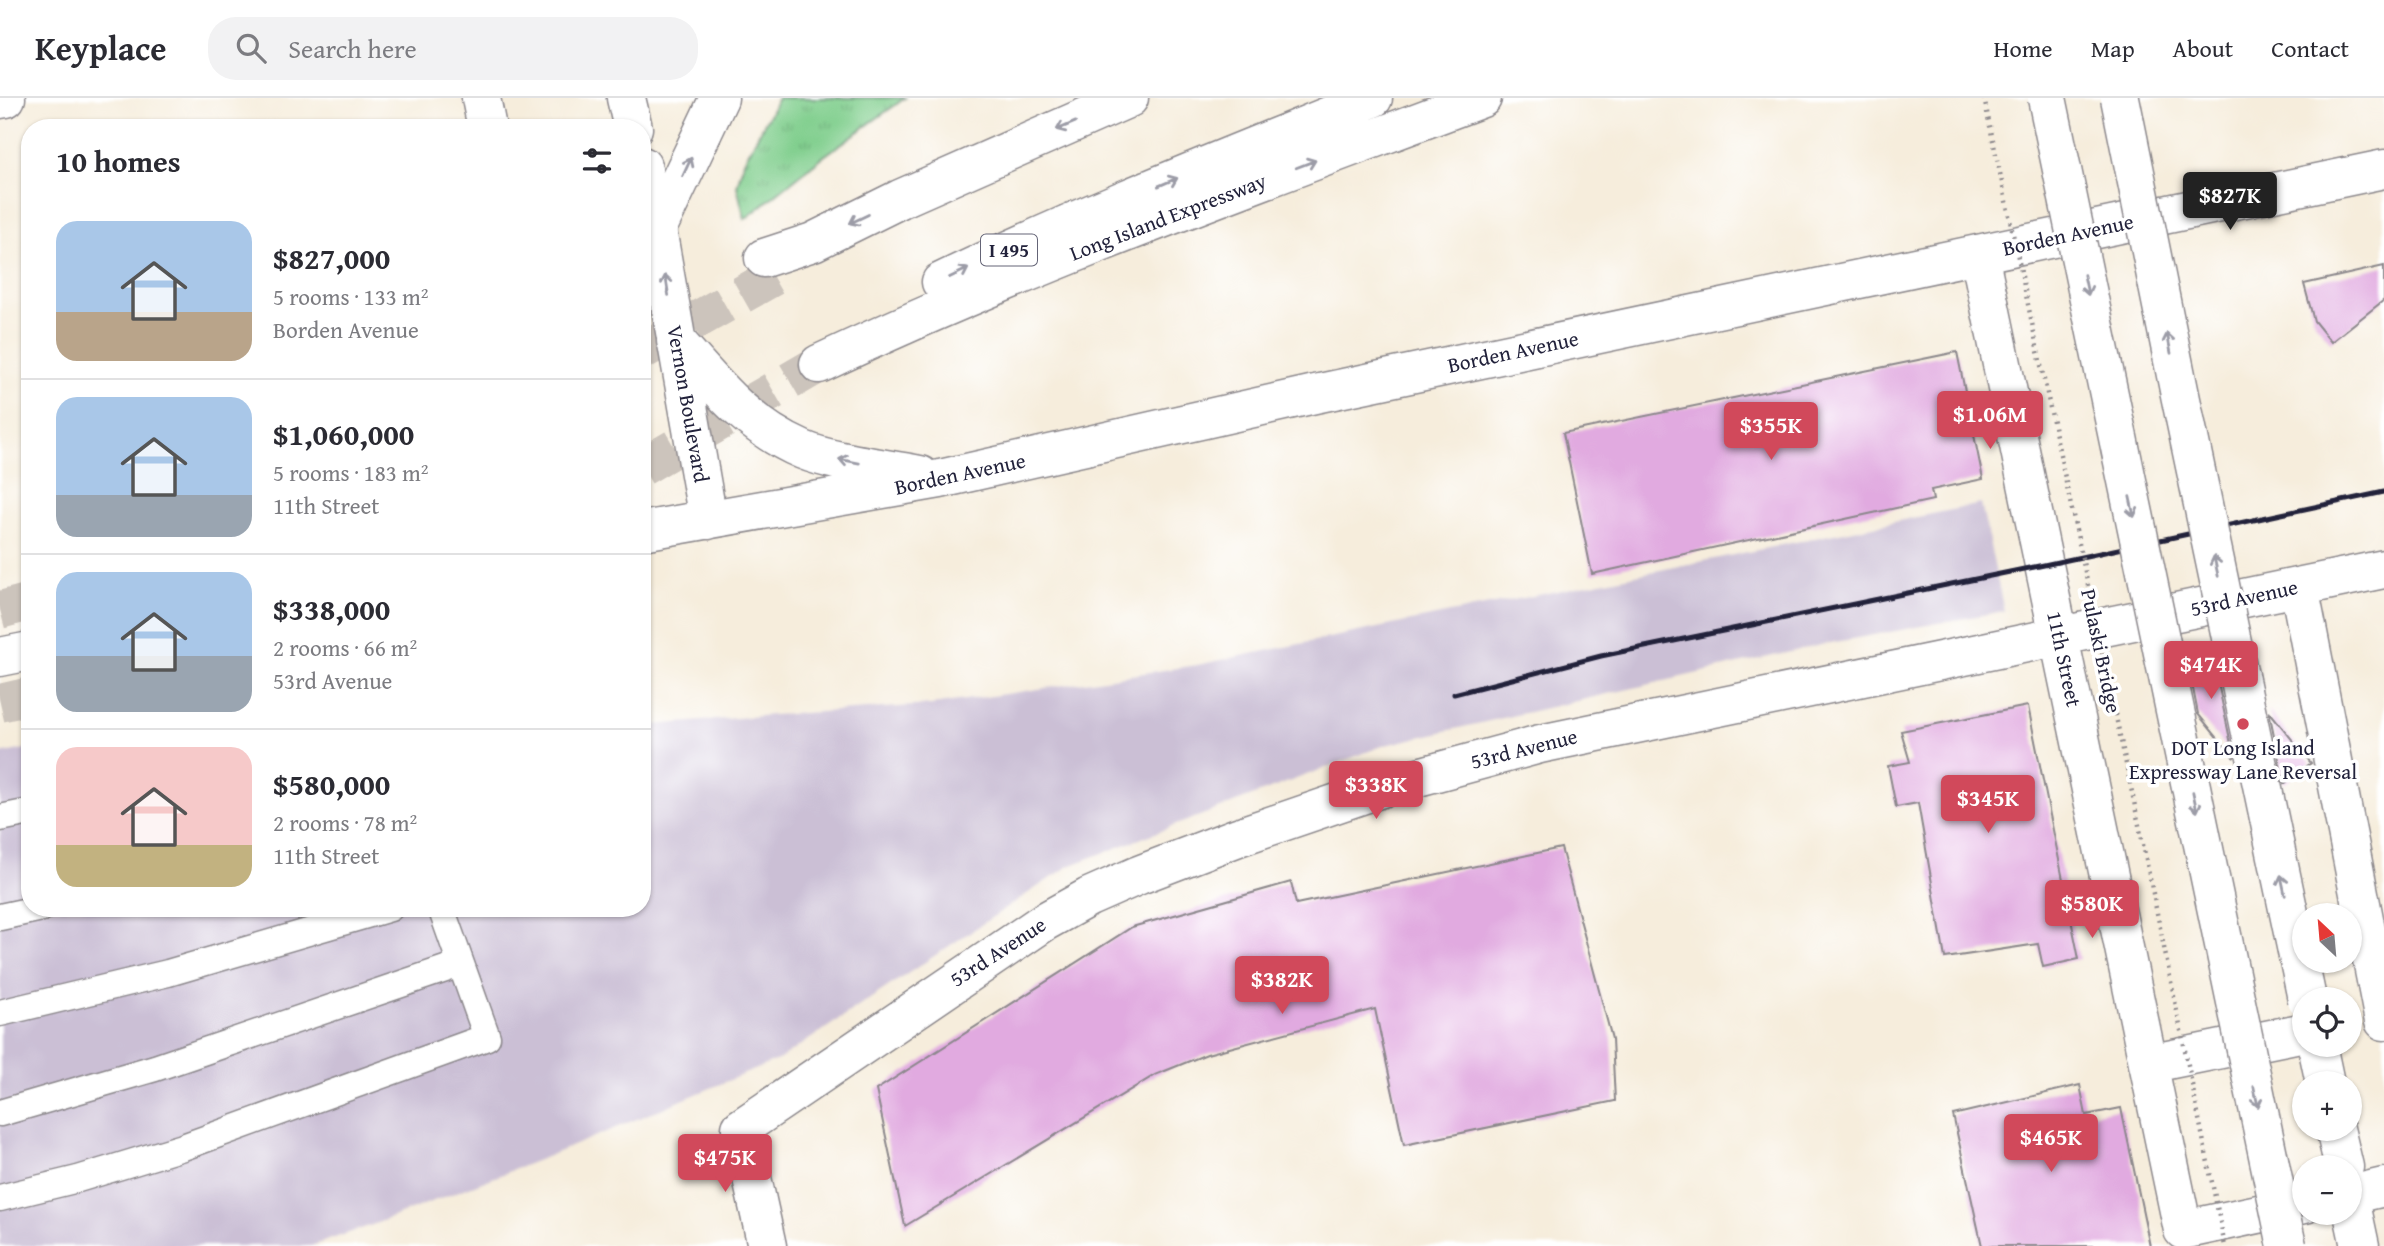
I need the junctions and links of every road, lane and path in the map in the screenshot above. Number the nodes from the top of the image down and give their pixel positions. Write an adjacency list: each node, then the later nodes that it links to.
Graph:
1 (6, 98): 14 (main road)
2 (481, 98): 15 (main road)
3 (626, 98): 16 (main road)
4 (719, 98): 21 (main road, one-way to 4)
5 (1130, 98): 24 (main road, one-way to 24)
6 (1346, 98): 17 (lane)
7 (1373, 98): 17 (main road, Long Island Expressway / I 495)
8 (1482, 98): 17 (main road, Long Island Expressway / I 495)
9 (1984, 98): 53 (path, Pulaski Bridge, bridge)
10 (2031, 98): 22 (main road)
11 (2047, 98): 54 (main road, one-way to 54, bridge)
12 (2101, 98): 20 (main road)
13 (2120, 98): 41 (main road, one-way to 13, bridge)
14 (0, 99)
15 (485, 119)
16 (631, 119)
17 (1213, 163)
18 (2384, 169): 20 (main road, Borden Avenue)
19 (651, 204): 21 (main road, Vernon Boulevard)
20 (2126, 223): 22 (main road, Borden Avenue)
21 (657, 229): 25 (main road, Vernon Boulevard, one-way to 21)
22 (2063, 236): 23 (main road, Borden Avenue)
23 (1979, 254): 26 (main road, Borden Avenue); 31 (main road, 11th Street)
24 (769, 267)
25 (676, 341): 26 (main road, one-way to 25); 27 (main road, Vernon Boulevard)
26 (940, 479): 27 (main road, Borden Avenue)
27 (708, 520): 28 (main road, Borden Avenue)
28 (651, 530)
29 (2384, 569): 30 (main road, 53rd Avenue)
30 (2298, 587): 31 (main road, 53rd Avenue); 43 (main road)
31 (2059, 637): 45 (main road, 11th Street); 52 (main road, 53rd Avenue)
32 (21, 653): 33 (main road)
33 (0, 657)
34 (21, 814): 35 (lane)
35 (0, 818)
36 (21, 912): 37 (lane)
37 (0, 917)
38 (360, 917): 42 (lane)
39 (444, 917): 40 (lane)
40 (460, 964): 46 (lane); 49 (lane)
41 (2304, 987)
42 (0, 1013)
43 (2372, 1020)
44 (2292, 1035): 45 (main road)
45 (2148, 1064): 50 (main road, 11th Street)
46 (0, 1113)
47 (2384, 1188): 48 (main road)
48 (2362, 1194)
49 (0, 1198)
50 (2292, 1207)
51 (2356, 1225): 55 (main road)
52 (767, 1246)
53 (2225, 1246)
54 (2287, 1246)
55 (2360, 1246)

